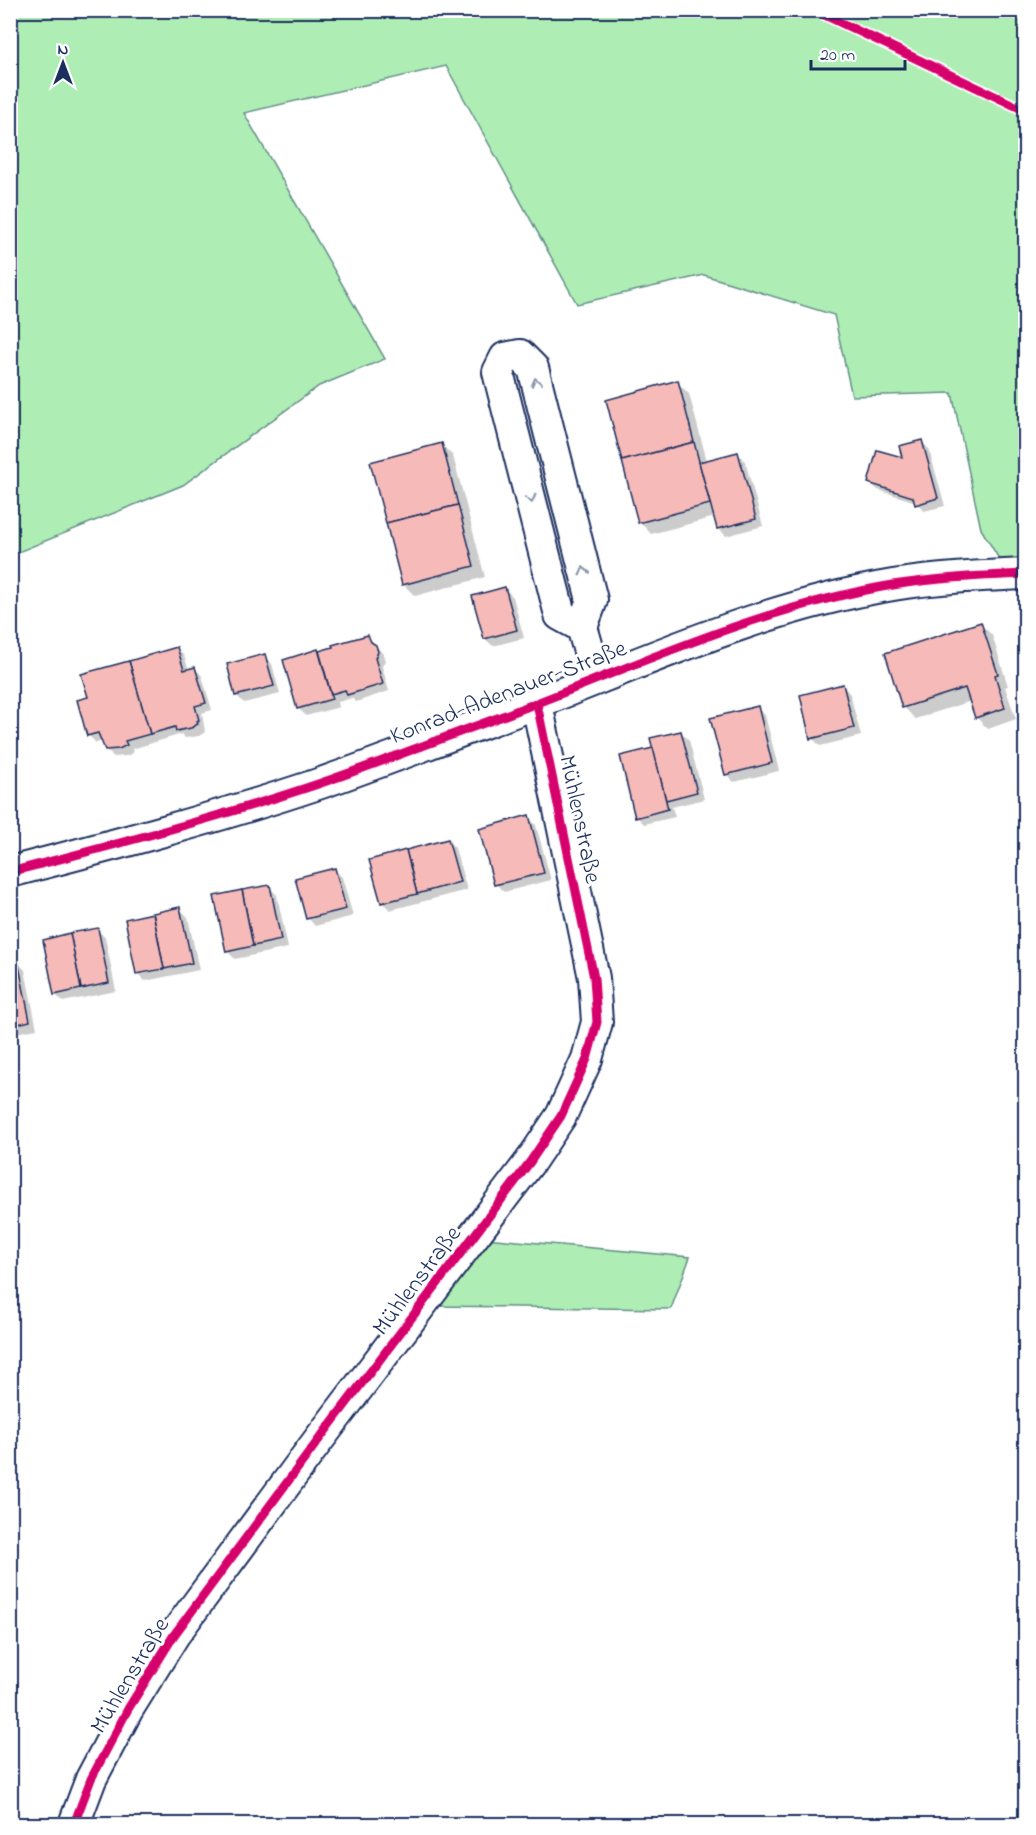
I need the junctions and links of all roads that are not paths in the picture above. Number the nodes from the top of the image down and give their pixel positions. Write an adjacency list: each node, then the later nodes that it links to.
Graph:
1 (1026, 574): 3 (street, Konrad-Adenauer-Straße)
2 (582, 627): 2 (street, Konrad-Adenauer-Straße, one-way to 2); 3 (street, Konrad-Adenauer-Straße)
3 (597, 679): 4 (street, Konrad-Adenauer-Straße)
4 (537, 704): 5 (street, Konrad-Adenauer-Straße); 6 (street, Mühlenstraße)
5 (10, 872)
6 (74, 1824)

